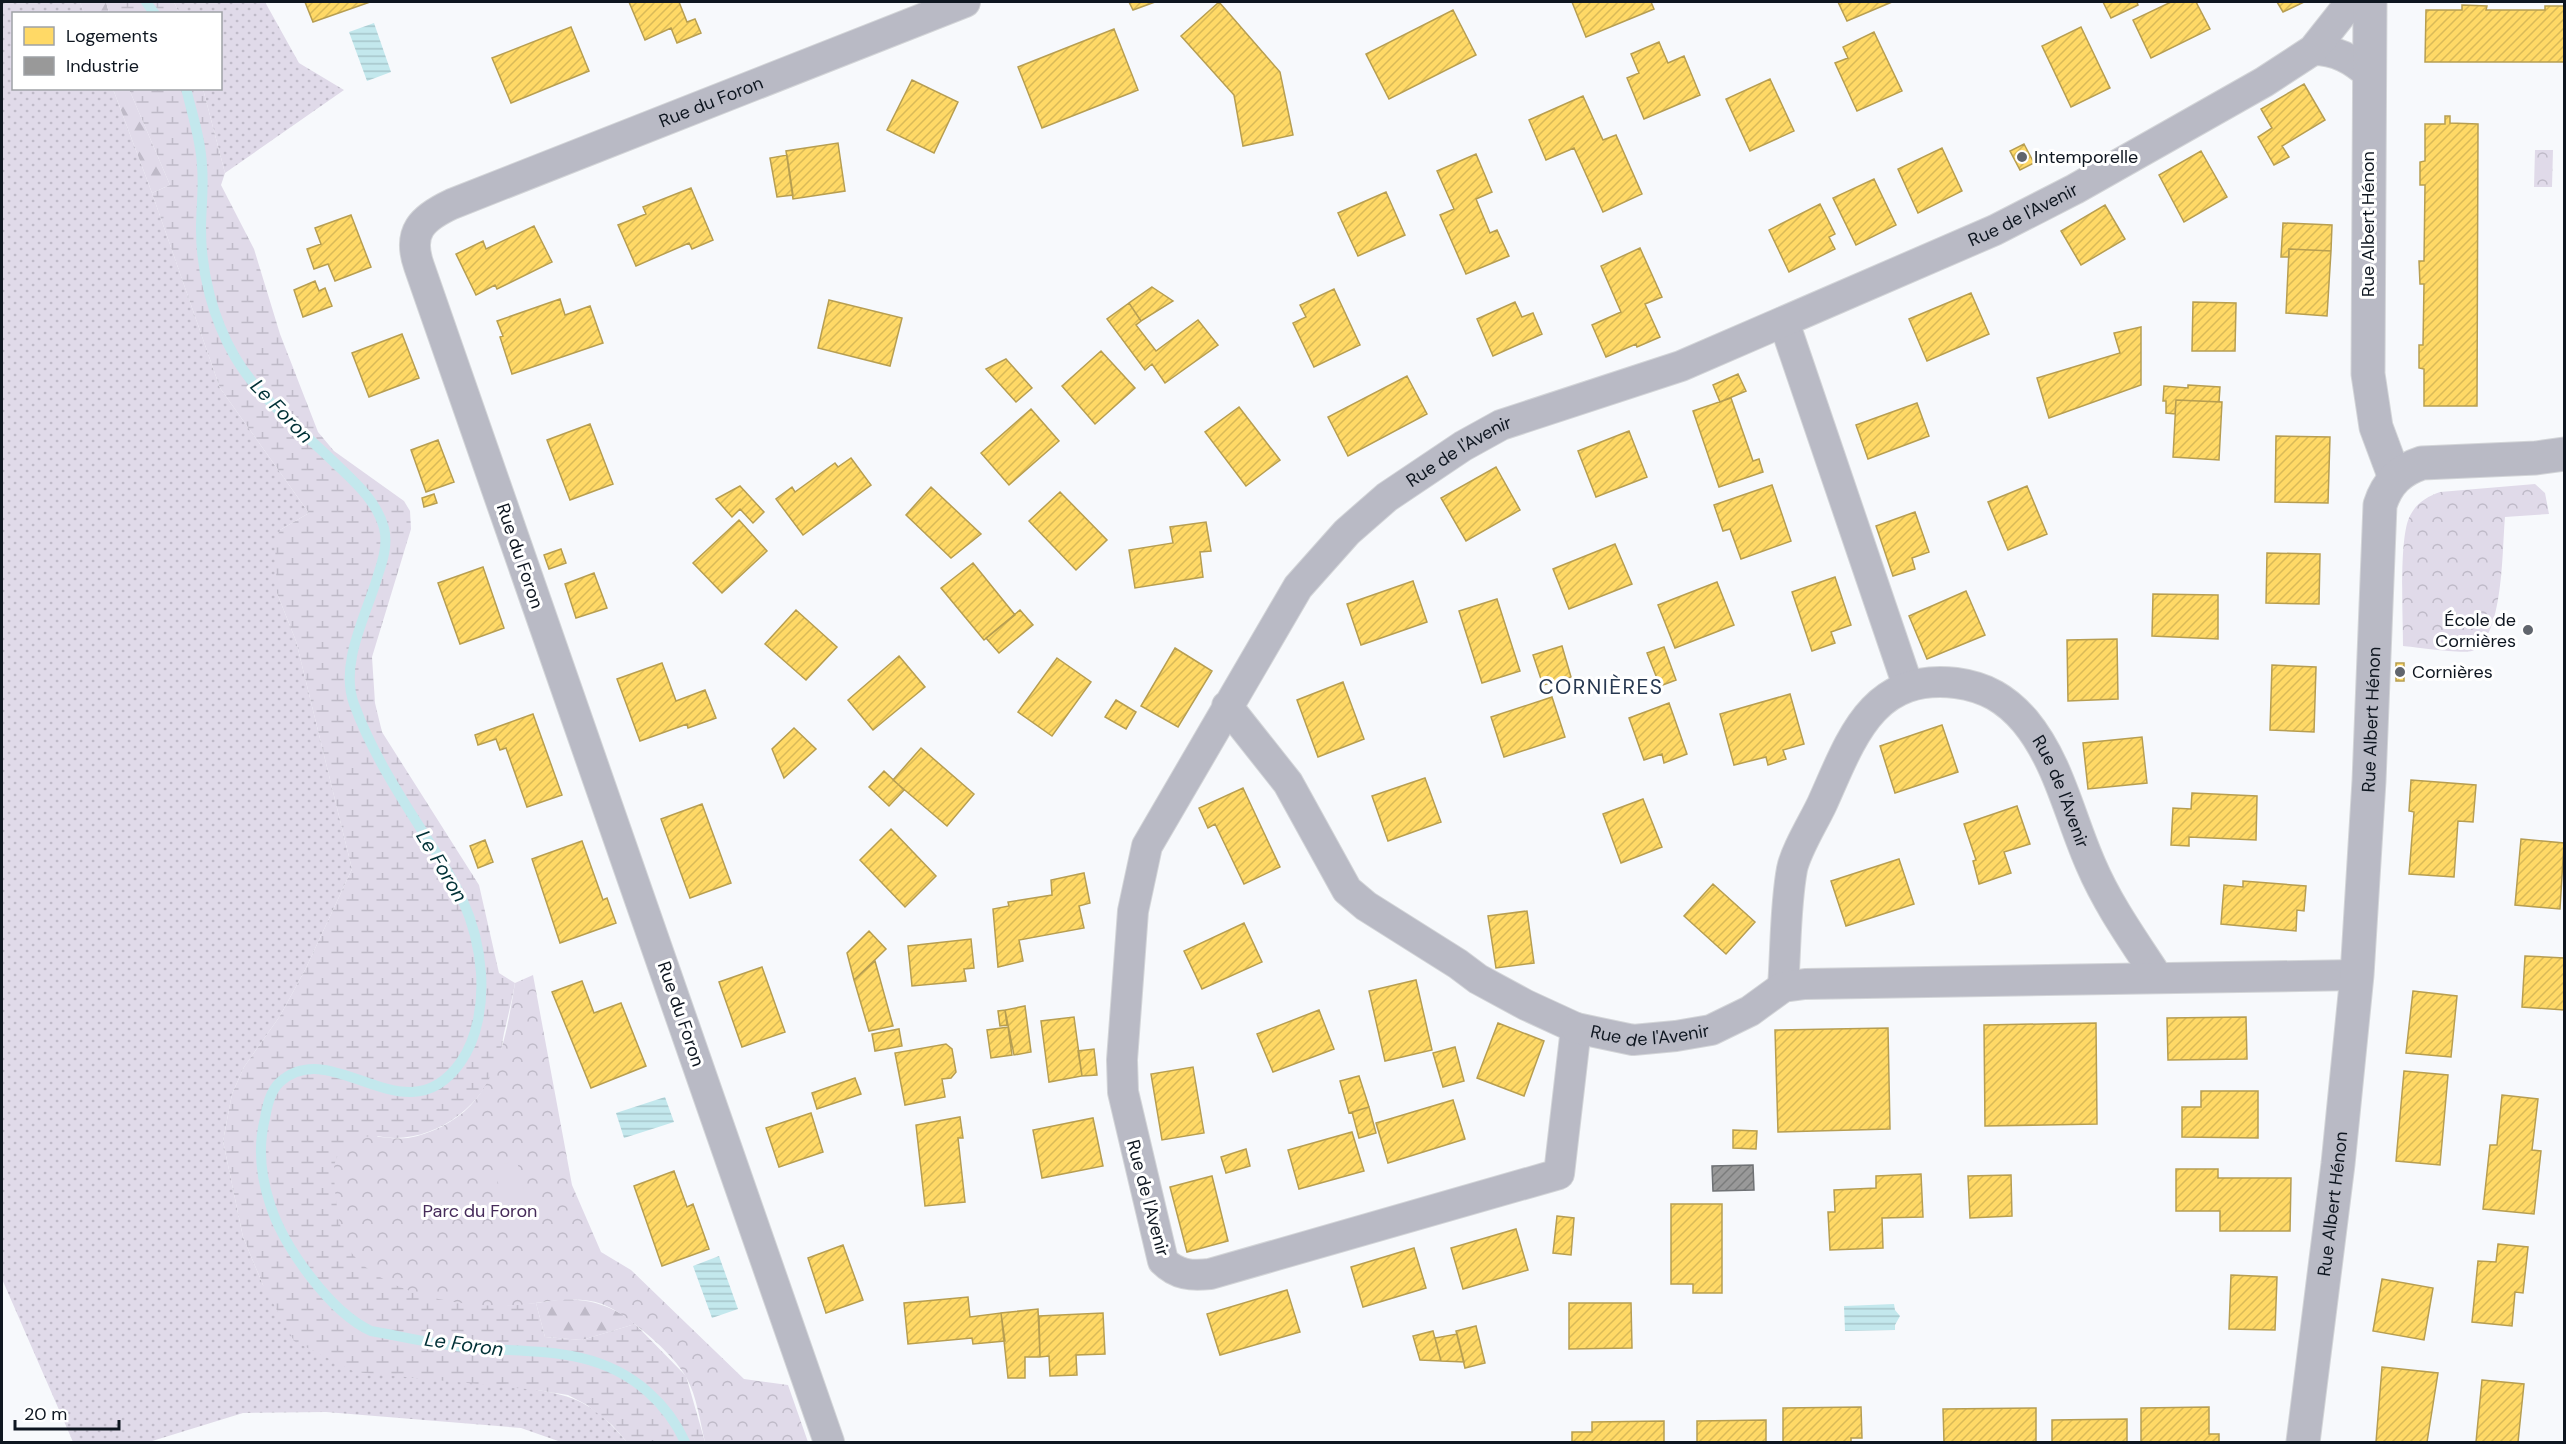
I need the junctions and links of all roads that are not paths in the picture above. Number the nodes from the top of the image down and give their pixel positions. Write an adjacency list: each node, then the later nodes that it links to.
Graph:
1 (964, 2): 15 (street, Rue du Foron)
2 (2352, 2): 4 (street, Rue de l'Avenir)
3 (2370, 2): 5 (street, Rue Albert Hénon)
4 (2313, 50): 5 (street); 6 (street, Rue de l'Avenir)
5 (2369, 74): 8 (street, Rue Albert Hénon)
6 (1784, 322): 9 (street); 10 (street, Rue de l'Avenir)
7 (2565, 454): 8 (street)
8 (2395, 478): 11 (street, Rue Albert Hénon)
9 (1908, 686): 12 (street, Rue de l'Avenir); 13 (street, Rue de l'Avenir)
10 (1227, 706): 14 (street, Rue de l'Avenir); 14 (street, Rue de l'Avenir)
11 (2357, 975): 12 (street, Rue de l'Avenir); 16 (street, Rue Albert Hénon)
12 (2158, 978): 13 (street, Rue de l'Avenir)
13 (1784, 987): 14 (street, Rue de l'Avenir)
14 (1576, 1028)
15 (830, 1443)
16 (2303, 1443)

